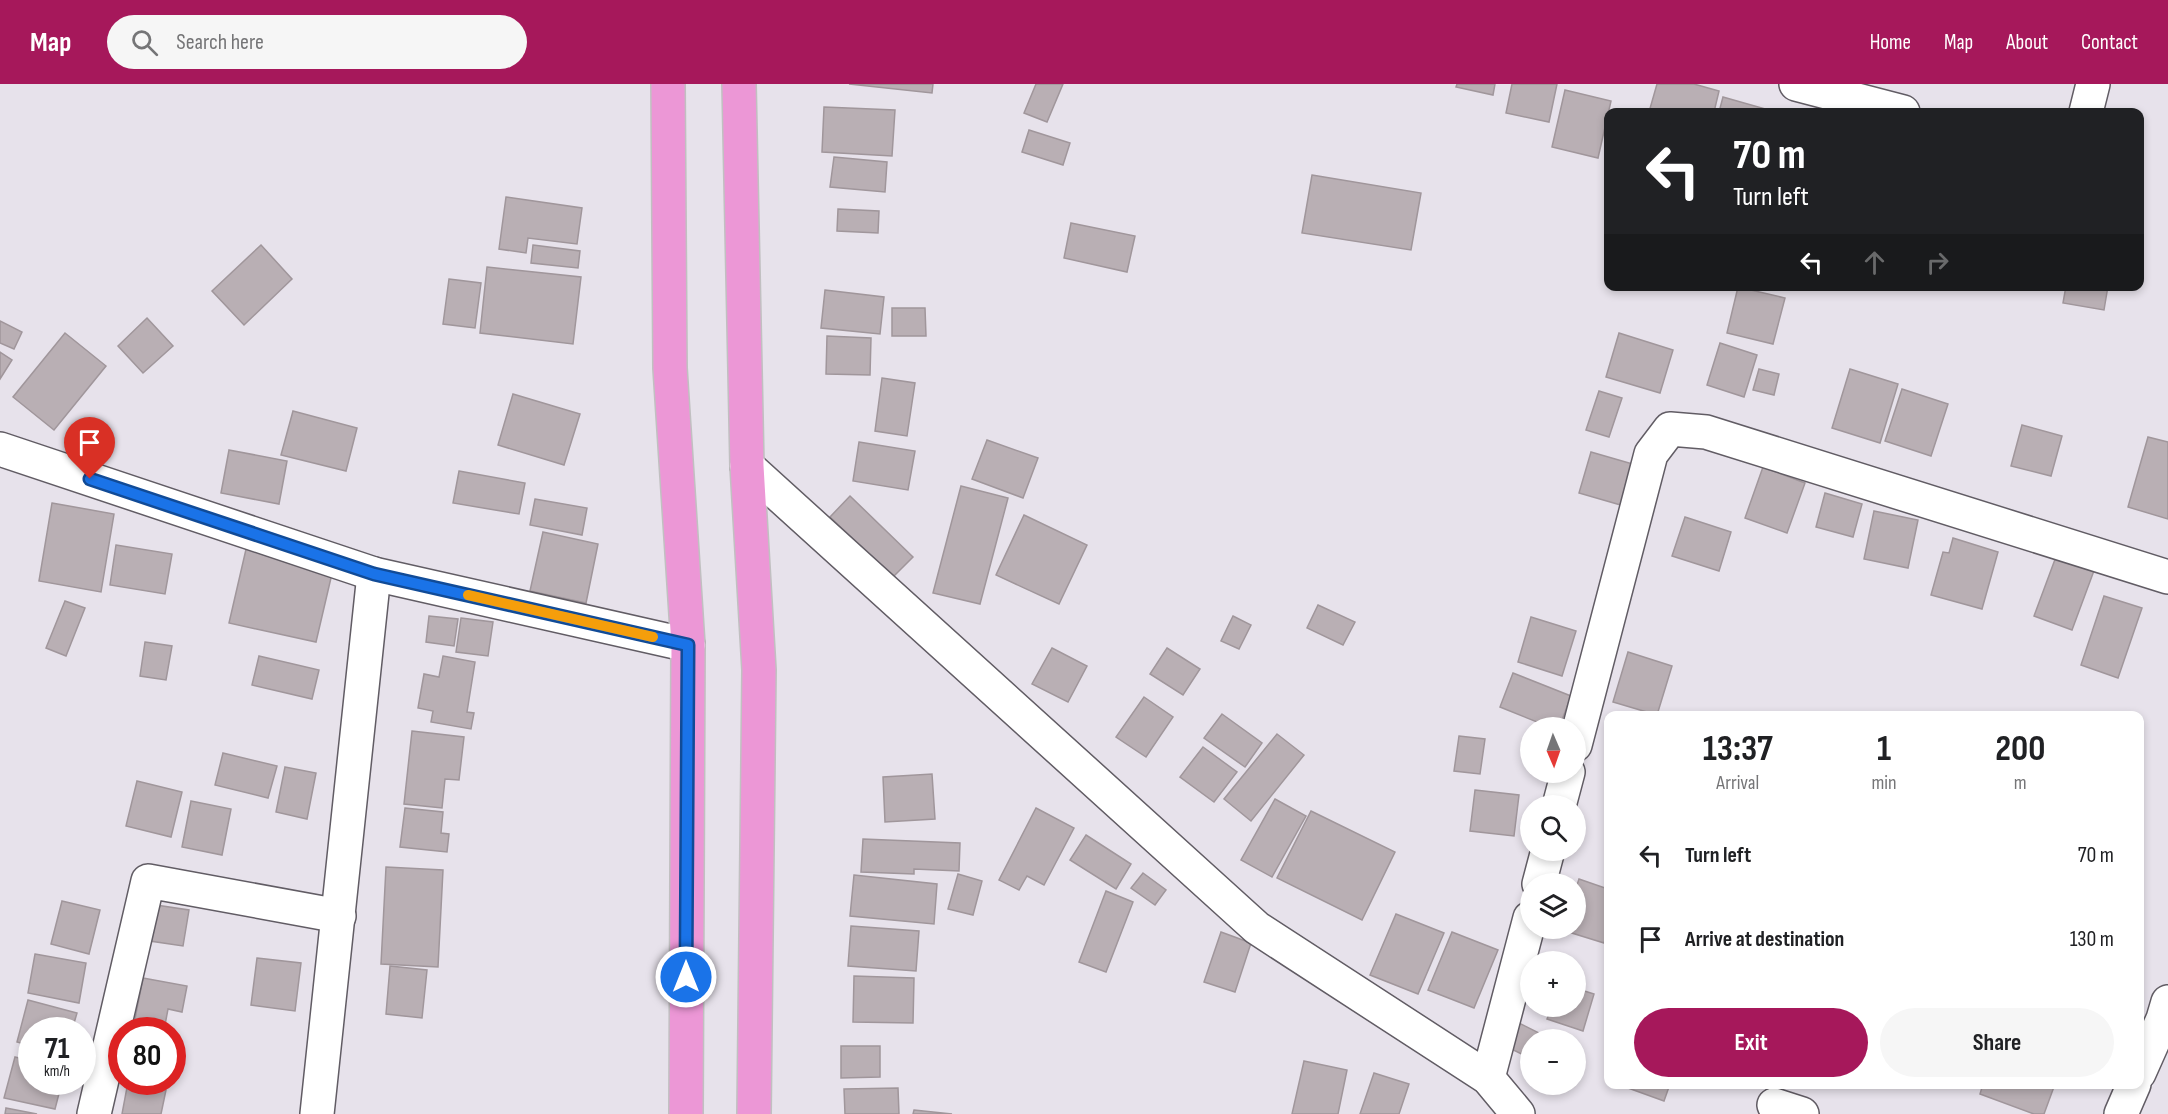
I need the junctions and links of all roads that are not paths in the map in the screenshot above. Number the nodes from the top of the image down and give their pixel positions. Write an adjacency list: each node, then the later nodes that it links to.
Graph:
1 (668, 84): 11 (highway)
2 (739, 84): 8 (highway)
3 (1796, 84): 5 (street)
4 (2093, 84): 6 (street)
5 (1888, 108)
6 (2087, 108)
7 (0, 449): 9 (street)
8 (747, 466): 17 (street); 22 (highway)
9 (374, 574): 11 (street); 13 (street)
10 (2168, 577): 12 (street)
11 (688, 645): 21 (highway)
12 (1582, 717)
13 (339, 916): 19 (street); 20 (street)
14 (1524, 939): 17 (street)
15 (2168, 1002): 16 (street)
16 (2144, 1062)
17 (1488, 1078): 23 (street)
18 (2132, 1089): 24 (street)
19 (94, 1114)
20 (316, 1114)
21 (686, 1114)
22 (754, 1114)
23 (1518, 1114)
24 (2121, 1114)

